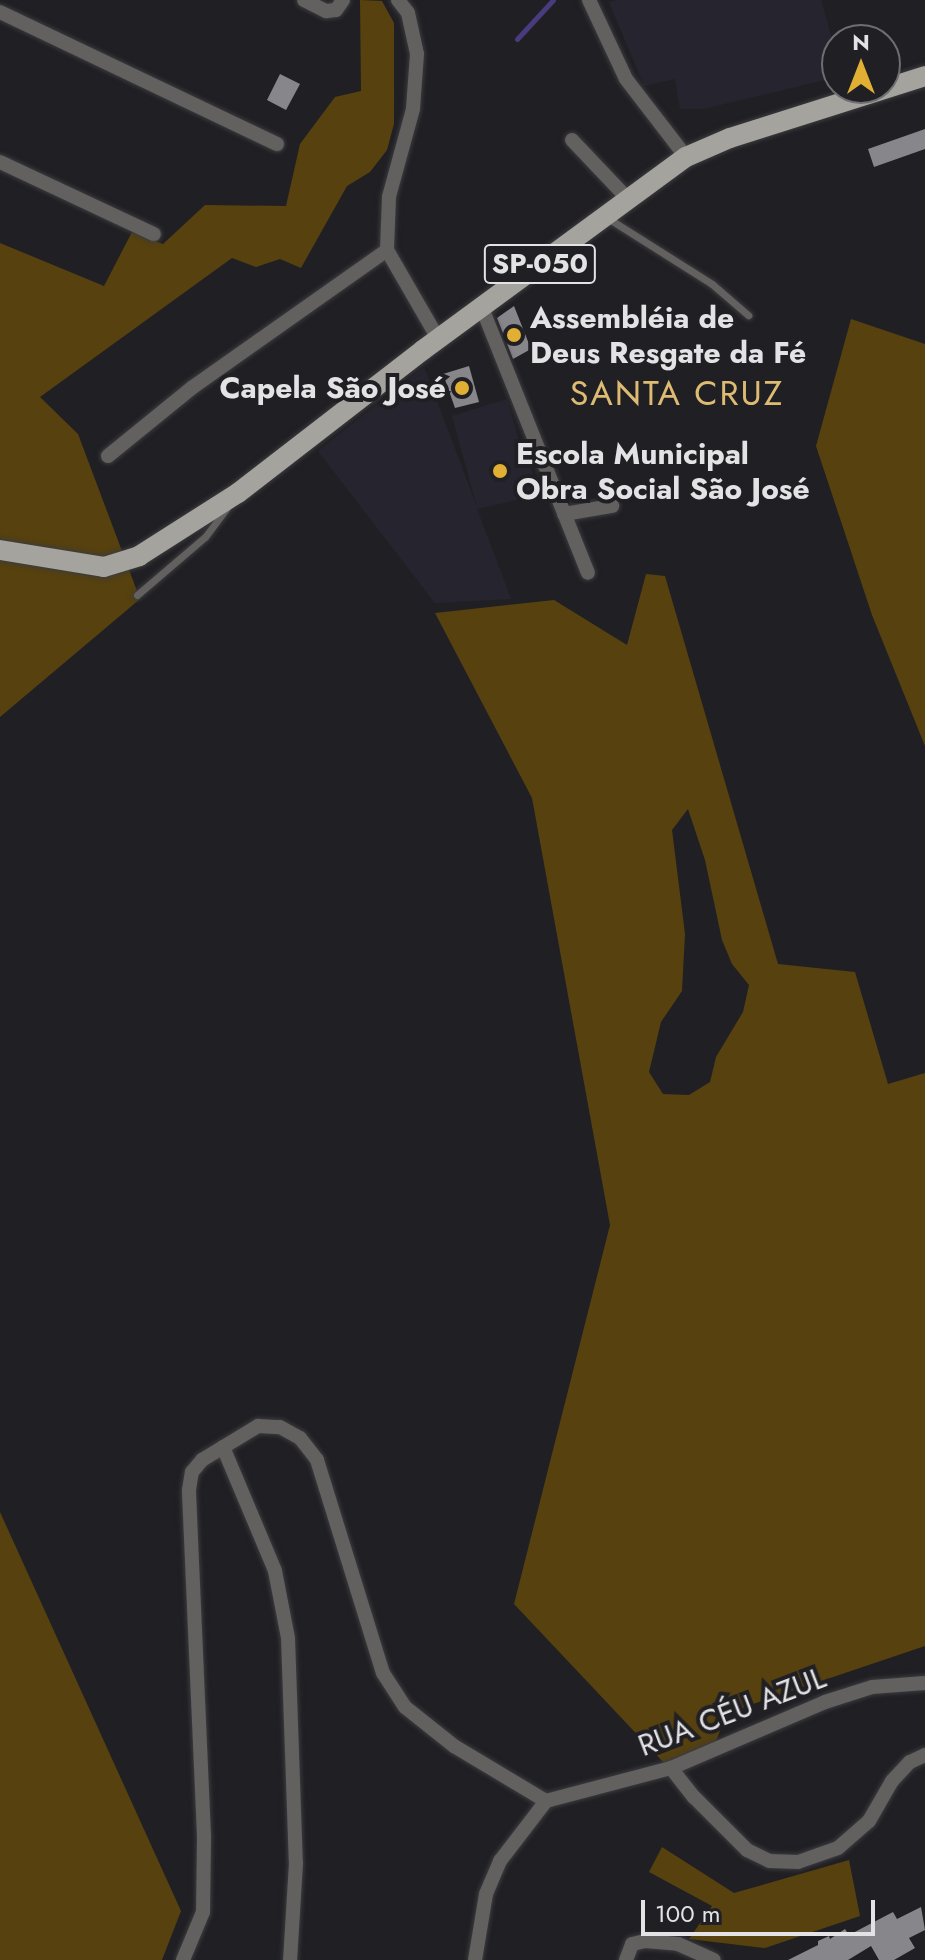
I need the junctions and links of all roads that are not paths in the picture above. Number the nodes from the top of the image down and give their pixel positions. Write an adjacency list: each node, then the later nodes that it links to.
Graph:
1 (304, 0): 2 (street)
2 (343, 0)
3 (398, 0): 14 (street)
4 (589, 0): 9 (street)
5 (0, 12): 8 (street)
6 (925, 76): 9 (main road, SP-050)
7 (572, 140): 11 (street)
8 (277, 144)
9 (686, 157): 11 (main road, SP-050)
10 (0, 162): 13 (street)
11 (628, 199): 12 (main road, SP-050)
12 (605, 216): 15 (main road, SP-050); 16 (lane)
13 (154, 234)
14 (387, 250): 17 (street); 18 (street)
15 (482, 308): 17 (main road, SP-050); 21 (street)
16 (748, 315)
17 (439, 340): 19 (main road, SP-050)
18 (108, 456)
19 (238, 493): 22 (main road, SP-050); 24 (lane)
20 (612, 506): 21 (street)
21 (564, 514): 23 (street)
22 (0, 550)
23 (588, 573)
24 (137, 595)
25 (223, 1447): 29 (street); 30 (street); 31 (street)
26 (925, 1683): 28 (street, RUA CÉU AZUL)
27 (925, 1755): 28 (street)
28 (671, 1768): 29 (street, RUA CÉU AZUL)
29 (546, 1801): 32 (street)
30 (183, 1960)
31 (290, 1960)
32 (475, 1960)
33 (626, 1960): 34 (street)
34 (714, 1960)

